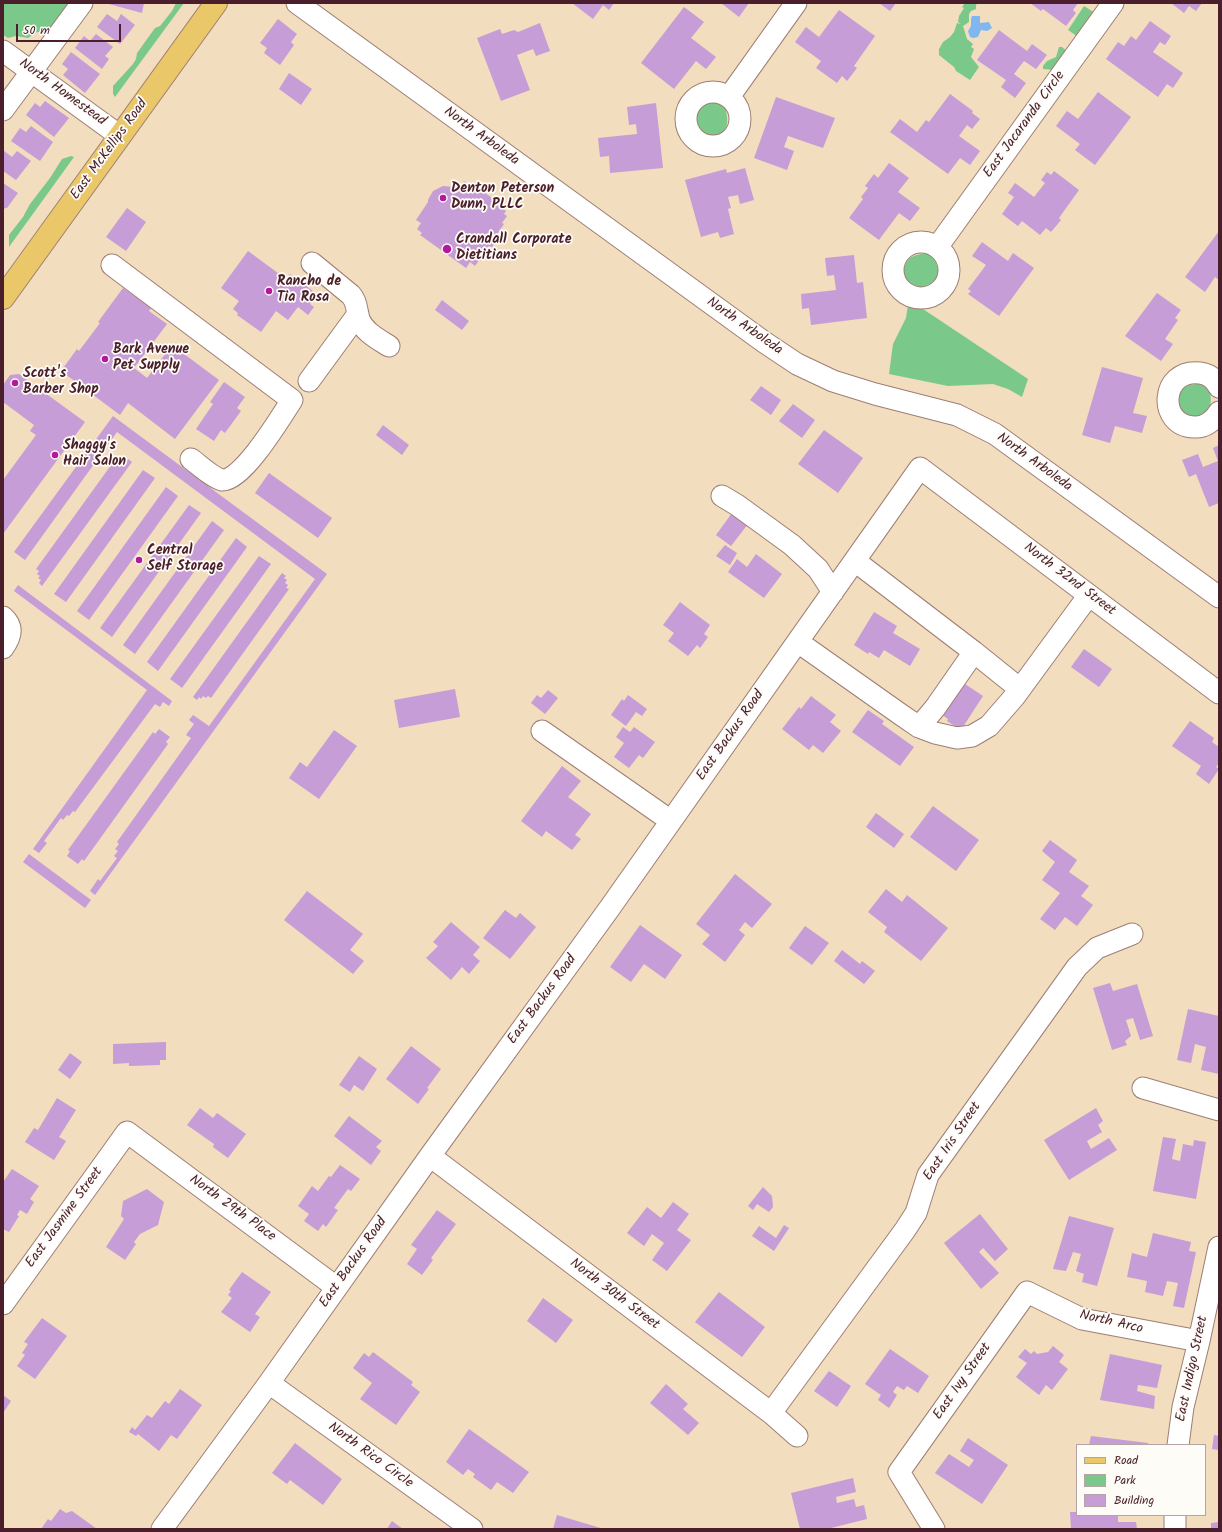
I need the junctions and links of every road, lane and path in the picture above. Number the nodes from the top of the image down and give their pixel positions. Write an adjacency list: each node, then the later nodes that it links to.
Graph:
1 (82, 3): 7 (street)
2 (216, 3): 10 (main road, East McKellips Road)
3 (297, 3): 26 (street, North Arboleda)
4 (796, 3): 8 (street)
5 (1113, 3): 11 (street, East Jacaranda Circle)
6 (3, 51): 7 (street, North Homestead)
7 (32, 72): 9 (street); 10 (street, North Homestead)
8 (729, 97)
9 (3, 110)
10 (120, 136): 14 (main road, East McKellips Road)
11 (938, 246)
12 (312, 263): 15 (street)
13 (112, 265): 20 (street)
14 (3, 298)
15 (358, 314): 16 (street); 18 (street)
16 (389, 346)
17 (1216, 376): 19 (street)
18 (309, 381)
19 (1219, 412)
20 (191, 459)
21 (920, 468): 23 (street, East Backus Road); 25 (street, North 32nd Street)
22 (722, 496): 24 (street)
23 (855, 561): 24 (street, East Backus Road); 30 (street)
24 (832, 592): 28 (street, East Backus Road)
25 (1089, 595): 31 (street); 32 (street, North 32nd Street)
26 (1219, 597)
27 (3, 617): 29 (street)
28 (798, 642): 33 (street); 35 (street, East Backus Road)
29 (3, 648)
30 (974, 652): 31 (street); 33 (street)
31 (1020, 689): 33 (street)
32 (1219, 693)
33 (919, 727)
34 (542, 731): 35 (street)
35 (671, 821): 40 (street, East Backus Road)
36 (1132, 934): 47 (street, East Iris Street)
37 (1143, 1088): 38 (street)
38 (1219, 1110)
39 (127, 1132): 42 (street, North 29th Place); 44 (street, East Jasmine Street)
40 (430, 1156): 42 (street, East Backus Road); 47 (street, North 30th Street)
41 (1219, 1247): 45 (street, East Indigo Street)
42 (336, 1287): 46 (street, East Backus Road)
43 (1027, 1292): 45 (street, North Arco); 53 (street, East Ivy Street)
44 (3, 1304)
45 (1199, 1341): 49 (street, East Indigo Street)
46 (269, 1383): 51 (street, East Backus Road); 52 (street, North Rico Circle)
47 (771, 1413): 48 (street, North 30th Street)
48 (797, 1436)
49 (1178, 1444)
50 (1175, 1516): 54 (street)
51 (162, 1529)
52 (472, 1529)
53 (934, 1529)
54 (1175, 1529)

